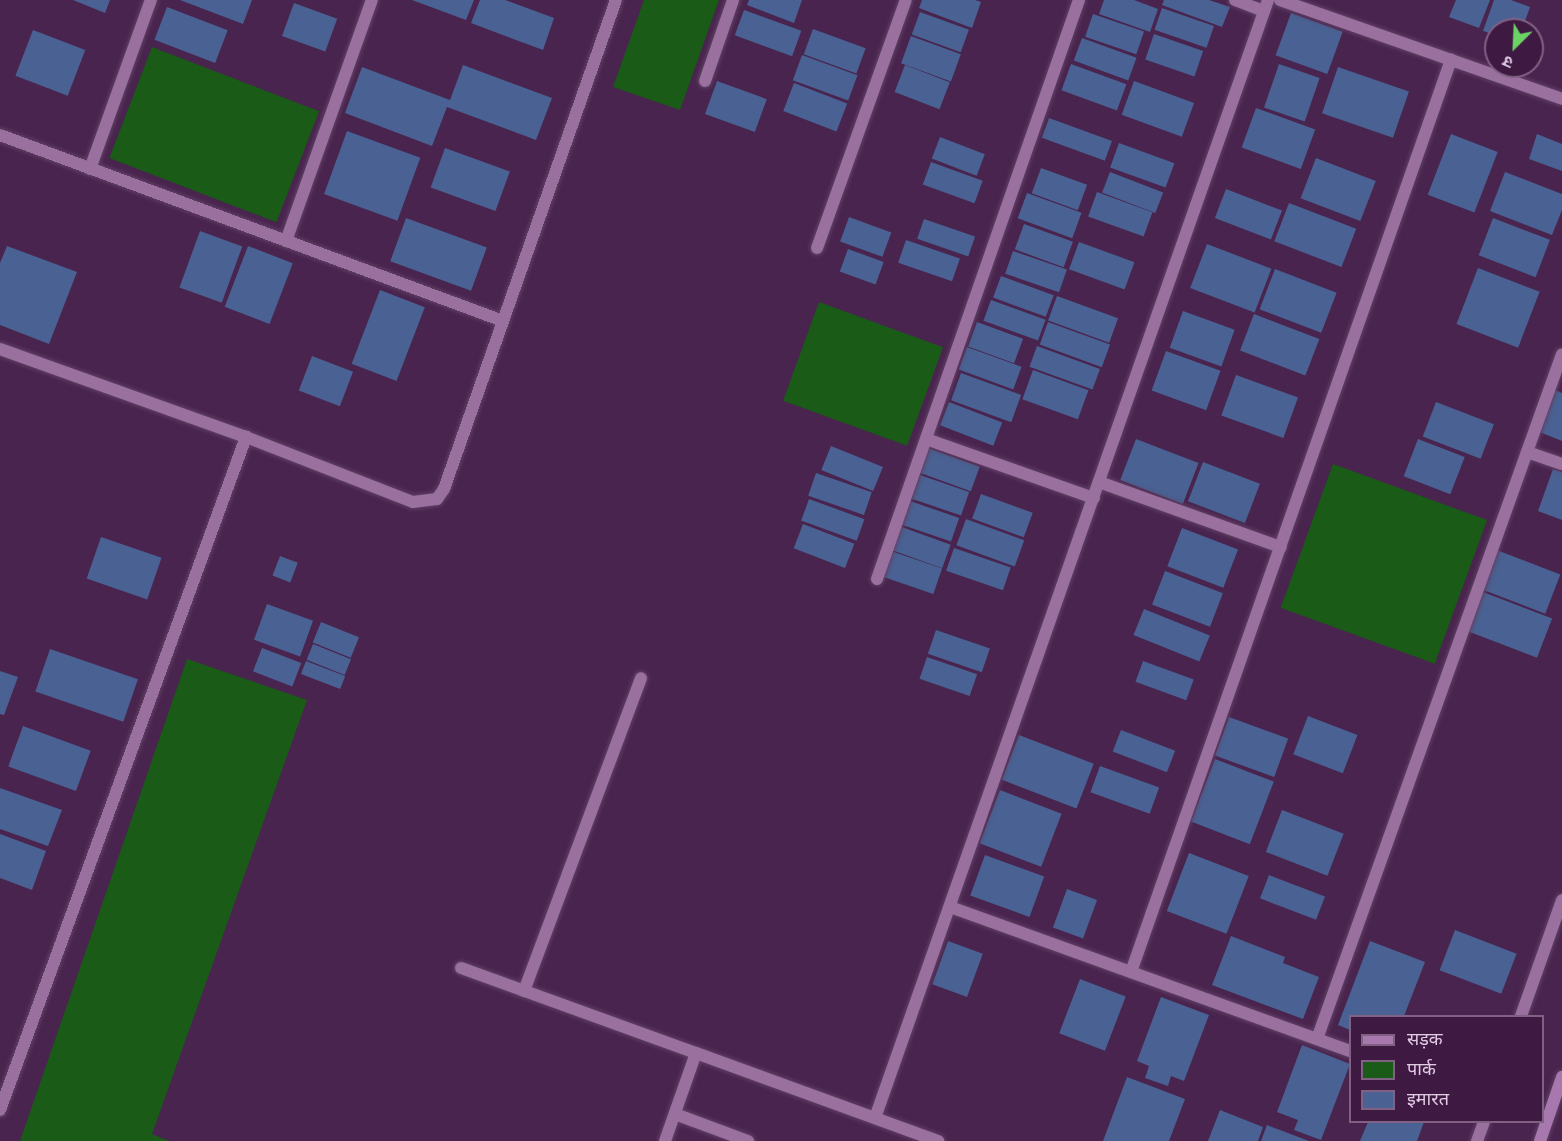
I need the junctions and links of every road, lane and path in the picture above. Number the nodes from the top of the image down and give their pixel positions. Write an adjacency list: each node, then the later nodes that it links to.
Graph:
1 (151, 0): 14 (street)
2 (372, 0): 15 (street)
3 (616, 0): 17 (street)
4 (733, 0): 11 (street)
5 (906, 0): 16 (street)
6 (1079, 0): 21 (street)
7 (1235, 0): 9 (street)
8 (1280, 0): 10 (street)
9 (1266, 5): 24 (street)
10 (1451, 60): 12 (street); 26 (street)
11 (705, 81)
12 (1562, 99)
13 (0, 135): 14 (street)
14 (90, 169): 15 (street)
15 (286, 241): 17 (street)
16 (817, 248)
17 (503, 321): 20 (street)
18 (0, 349): 20 (street)
19 (1562, 354): 22 (street)
20 (246, 437): 39 (street)
21 (926, 439): 25 (street); 27 (street)
22 (1527, 452): 23 (street); 35 (street)
23 (1562, 464)
24 (1099, 482): 25 (street); 26 (street)
25 (1094, 498): 30 (street)
26 (1281, 547): 32 (street)
27 (877, 579)
28 (641, 678): 33 (street)
29 (1562, 900): 34 (street)
30 (950, 907): 32 (street); 42 (street)
31 (461, 968): 33 (street)
32 (1131, 972): 35 (street)
33 (524, 991): 37 (street)
34 (1522, 1015)
35 (1317, 1039): 36 (street)
36 (1349, 1051)
37 (696, 1053): 40 (street); 42 (street)
38 (1562, 1077): 41 (street)
39 (0, 1110)
40 (675, 1113): 45 (street); 46 (street)
41 (1545, 1116)
42 (876, 1118): 47 (street)
43 (1484, 1123): 48 (street)
44 (1544, 1123): 49 (street)
45 (665, 1141)
46 (748, 1141)
47 (938, 1141)
48 (1477, 1141)
49 (1540, 1141)

